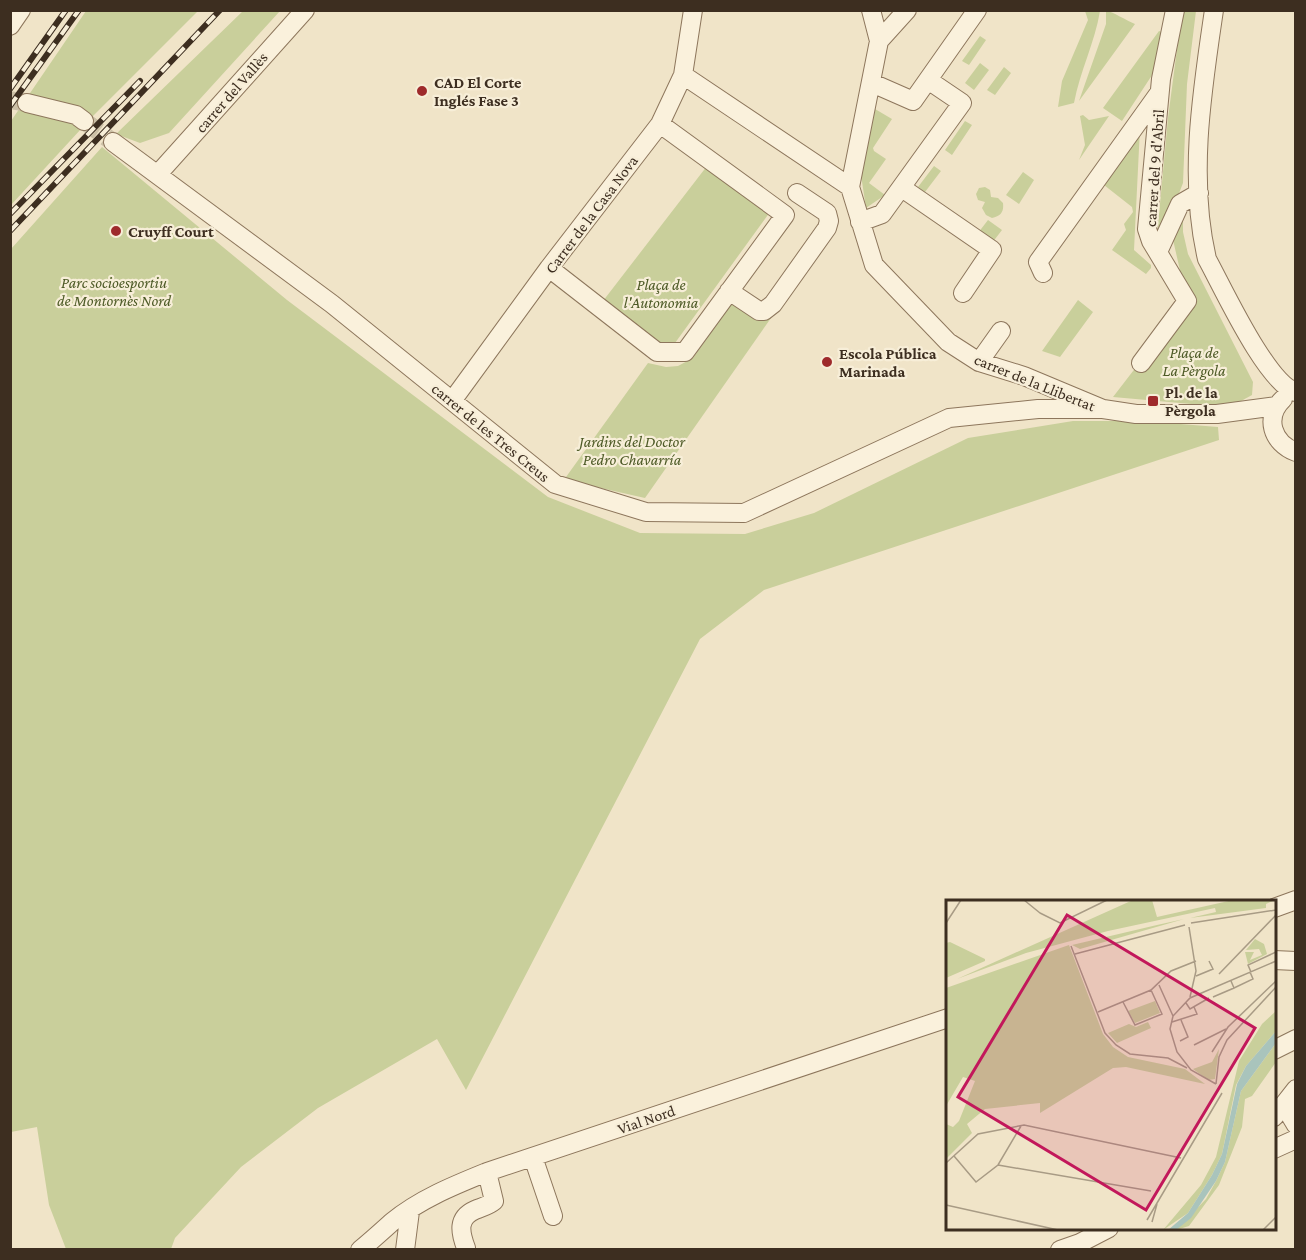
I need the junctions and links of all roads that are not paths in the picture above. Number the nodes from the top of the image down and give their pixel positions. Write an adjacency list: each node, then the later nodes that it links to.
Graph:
1 (21, 10): 9 (street)
2 (304, 10): 19 (street, carrer del Vallès)
3 (693, 10): 11 (street, Carrer de la Casa Nova)
4 (871, 10): 10 (street)
5 (907, 10): 10 (street)
6 (977, 10): 12 (street)
7 (1175, 10): 14 (street, carrer del 9 d'Abril)
8 (1214, 10): 22 (street)
9 (10, 26)
10 (879, 41): 13 (street, carrer de la Llibertat)
11 (683, 75): 17 (street, Carrer de la Casa Nova); 20 (street)
12 (928, 80): 13 (street); 21 (street)
13 (872, 83): 20 (street, carrer de la Llibertat)
14 (1160, 92): 25 (street, carrer del 9 d'Abril); 27 (street, carrer del 9 d'Abril)
15 (27, 103): 16 (street)
16 (84, 121)
17 (660, 124): 26 (street, Carrer de la Casa Nova); 28 (street)
18 (113, 142): 19 (street, carrer de les Tres Creus)
19 (158, 174): 35 (street, carrer de les Tres Creus)
20 (850, 187): 24 (street, carrer de la Llibertat)
21 (902, 188): 24 (street); 29 (street)
22 (1199, 193): 25 (street); 33 (street)
23 (797, 194): 28 (street)
24 (860, 222): 31 (street, carrer de la Llibertat)
25 (1158, 252): 32 (street, carrer del 9 d'Abril)
26 (549, 268): 28 (street); 35 (street, Carrer de la Casa Nova)
27 (1042, 273)
28 (729, 291)
29 (963, 293)
30 (1001, 331): 31 (street)
31 (979, 362): 37 (street, carrer de la Llibertat)
32 (1141, 363)
33 (1264, 363): 34 (street); 36 (street)
34 (1296, 393): 36 (street)
35 (452, 401): 37 (street, carrer de les Tres Creus)
36 (1277, 405): 38 (street, carrer de la Llibertat); 39 (street)
37 (1103, 409): 38 (street, carrer de la Llibertat)
38 (1217, 414): 39 (street, carrer de la Llibertat)
39 (1274, 434): 40 (street, carrer de la Llibertat)
40 (1294, 452)
41 (1296, 900): 42 (street)
42 (1276, 908)
43 (1276, 960): 44 (street)
44 (1296, 962)
45 (946, 1019): 53 (street, Vial Nord)
46 (1296, 1039): 47 (street)
47 (1276, 1049)
48 (1296, 1089): 49 (street)
49 (1280, 1111): 50 (street)
50 (1296, 1125)
51 (1296, 1139): 52 (street)
52 (1276, 1149)
53 (533, 1157): 54 (street, Vial Nord); 56 (street)
54 (488, 1172): 55 (street, Vial Nord); 58 (street)
55 (410, 1211): 59 (street, Vial Nord); 60 (street)
56 (554, 1216)
57 (1105, 1230): 61 (street)
58 (466, 1248)
59 (360, 1250)
60 (405, 1250)
61 (1060, 1250)

